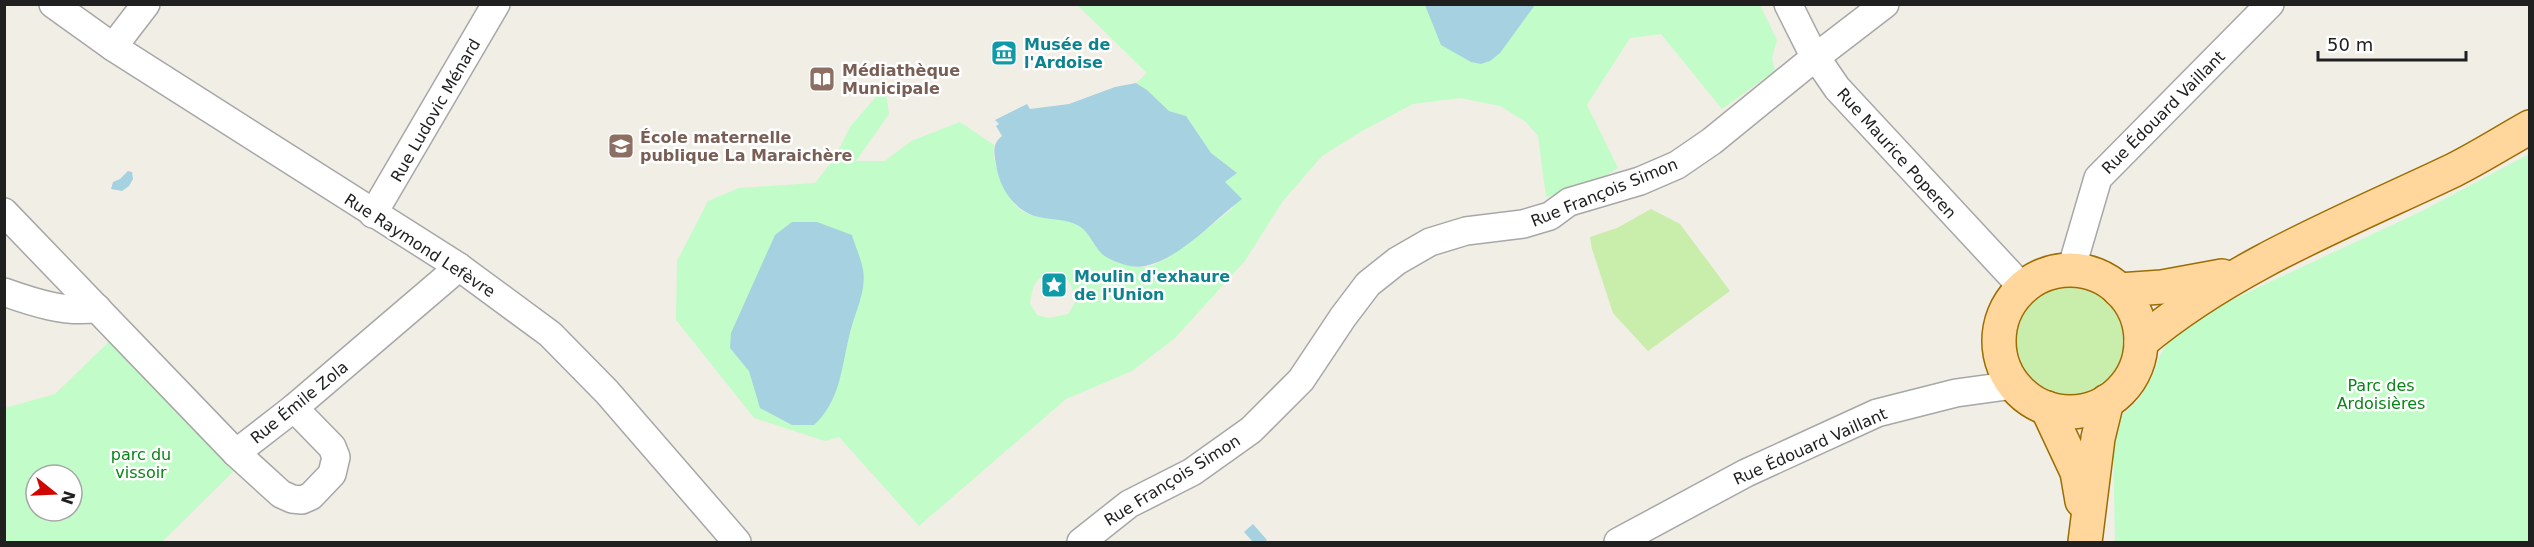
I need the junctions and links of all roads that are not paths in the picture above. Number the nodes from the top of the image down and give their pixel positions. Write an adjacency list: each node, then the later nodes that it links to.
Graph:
1 (53, 4): 7 (street, Rue Raymond Lefèvre)
2 (146, 4): 7 (street)
3 (496, 4): 11 (street, Rue Ludovic Ménard)
4 (1788, 4): 8 (street, Rue Maurice Poperen)
5 (1885, 4): 8 (street, Rue François Simon)
6 (2270, 4): 13 (street, Rue Édouard Vaillant)
7 (113, 47): 11 (street, Rue Raymond Lefèvre)
8 (1816, 57): 15 (street, Rue Maurice Poperen); 27 (street, Rue François Simon)
9 (2529, 127): 14 (main road)
10 (4, 212): 18 (street, Rue Émile Zola)
11 (373, 214): 12 (street, Rue Raymond Lefèvre)
12 (459, 267): 22 (street, Rue Émile Zola); 26 (street, Rue Raymond Lefèvre)
13 (2071, 270): 15 (main road); 16 (main road)
14 (2242, 273): 16 (main road); 19 (main road)
15 (2023, 288): 20 (main road)
16 (2119, 290): 19 (main road)
17 (4, 292): 18 (street)
18 (97, 308): 24 (street, Rue Émile Zola)
19 (2140, 342): 21 (main road)
20 (2014, 385): 23 (main road); 28 (street, Rue Édouard Vaillant)
21 (2107, 401): 23 (main road); 25 (main road)
22 (294, 408): 24 (street, Rue Émile Zola); 24 (street)
23 (2047, 408): 25 (main road)
24 (236, 453)
25 (2086, 532)
26 (737, 543)
27 (1081, 543)
28 (1618, 543)

